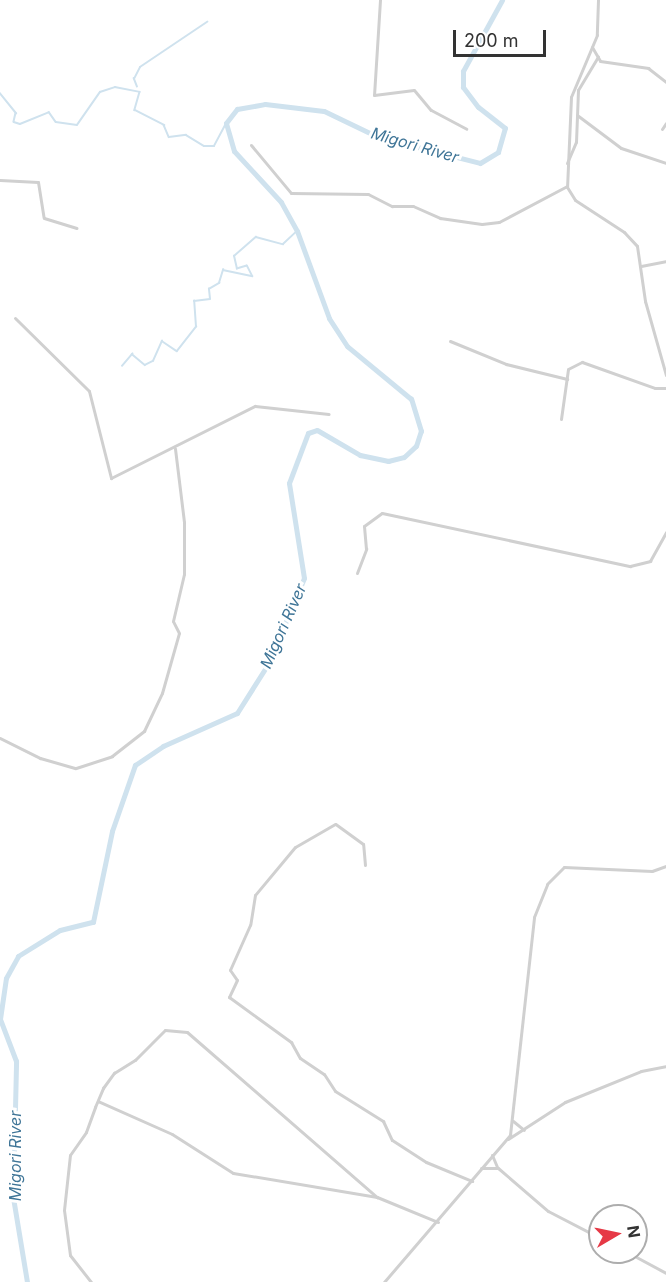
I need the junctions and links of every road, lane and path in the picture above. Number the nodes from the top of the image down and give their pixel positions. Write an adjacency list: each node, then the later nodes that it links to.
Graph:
1 (380, 0): 8 (street)
2 (598, 0): 3 (street)
3 (592, 47): 4 (street); 12 (street)
4 (598, 57): 5 (street); 6 (street)
5 (666, 82)
6 (577, 115): 11 (street); 12 (street)
7 (666, 123): 9 (street)
8 (466, 129)
9 (662, 129)
10 (251, 145): 15 (street)
11 (666, 163)
12 (566, 164): 14 (street)
13 (0, 180): 17 (street)
14 (567, 186): 15 (street); 16 (street)
15 (560, 190): 16 (street)
16 (569, 195): 19 (street)
17 (76, 228)
18 (666, 261): 19 (street)
19 (641, 266): 22 (street)
20 (15, 318): 27 (street)
21 (450, 342): 23 (street)
22 (666, 375)
23 (567, 379): 24 (street); 26 (street)
24 (665, 390)
25 (329, 414): 27 (street)
26 (561, 419)
27 (175, 449): 30 (street)
28 (666, 532): 29 (street)
29 (357, 573)
30 (0, 738)
31 (365, 865): 41 (street)
32 (666, 866): 35 (street)
33 (666, 1066): 36 (street)
34 (98, 1101): 42 (street); 42 (street); 47 (street)
35 (513, 1121): 36 (street); 37 (street)
36 (524, 1130): 37 (street)
37 (508, 1139): 38 (street)
38 (492, 1155): 39 (street); 40 (street)
39 (481, 1168): 40 (street); 41 (street)
40 (498, 1168): 44 (street)
41 (472, 1181): 43 (street)
42 (377, 1197): 43 (street)
43 (438, 1222): 48 (street)
44 (588, 1232)
45 (648, 1263): 46 (street)
46 (666, 1273)
47 (91, 1282)
48 (384, 1282)

